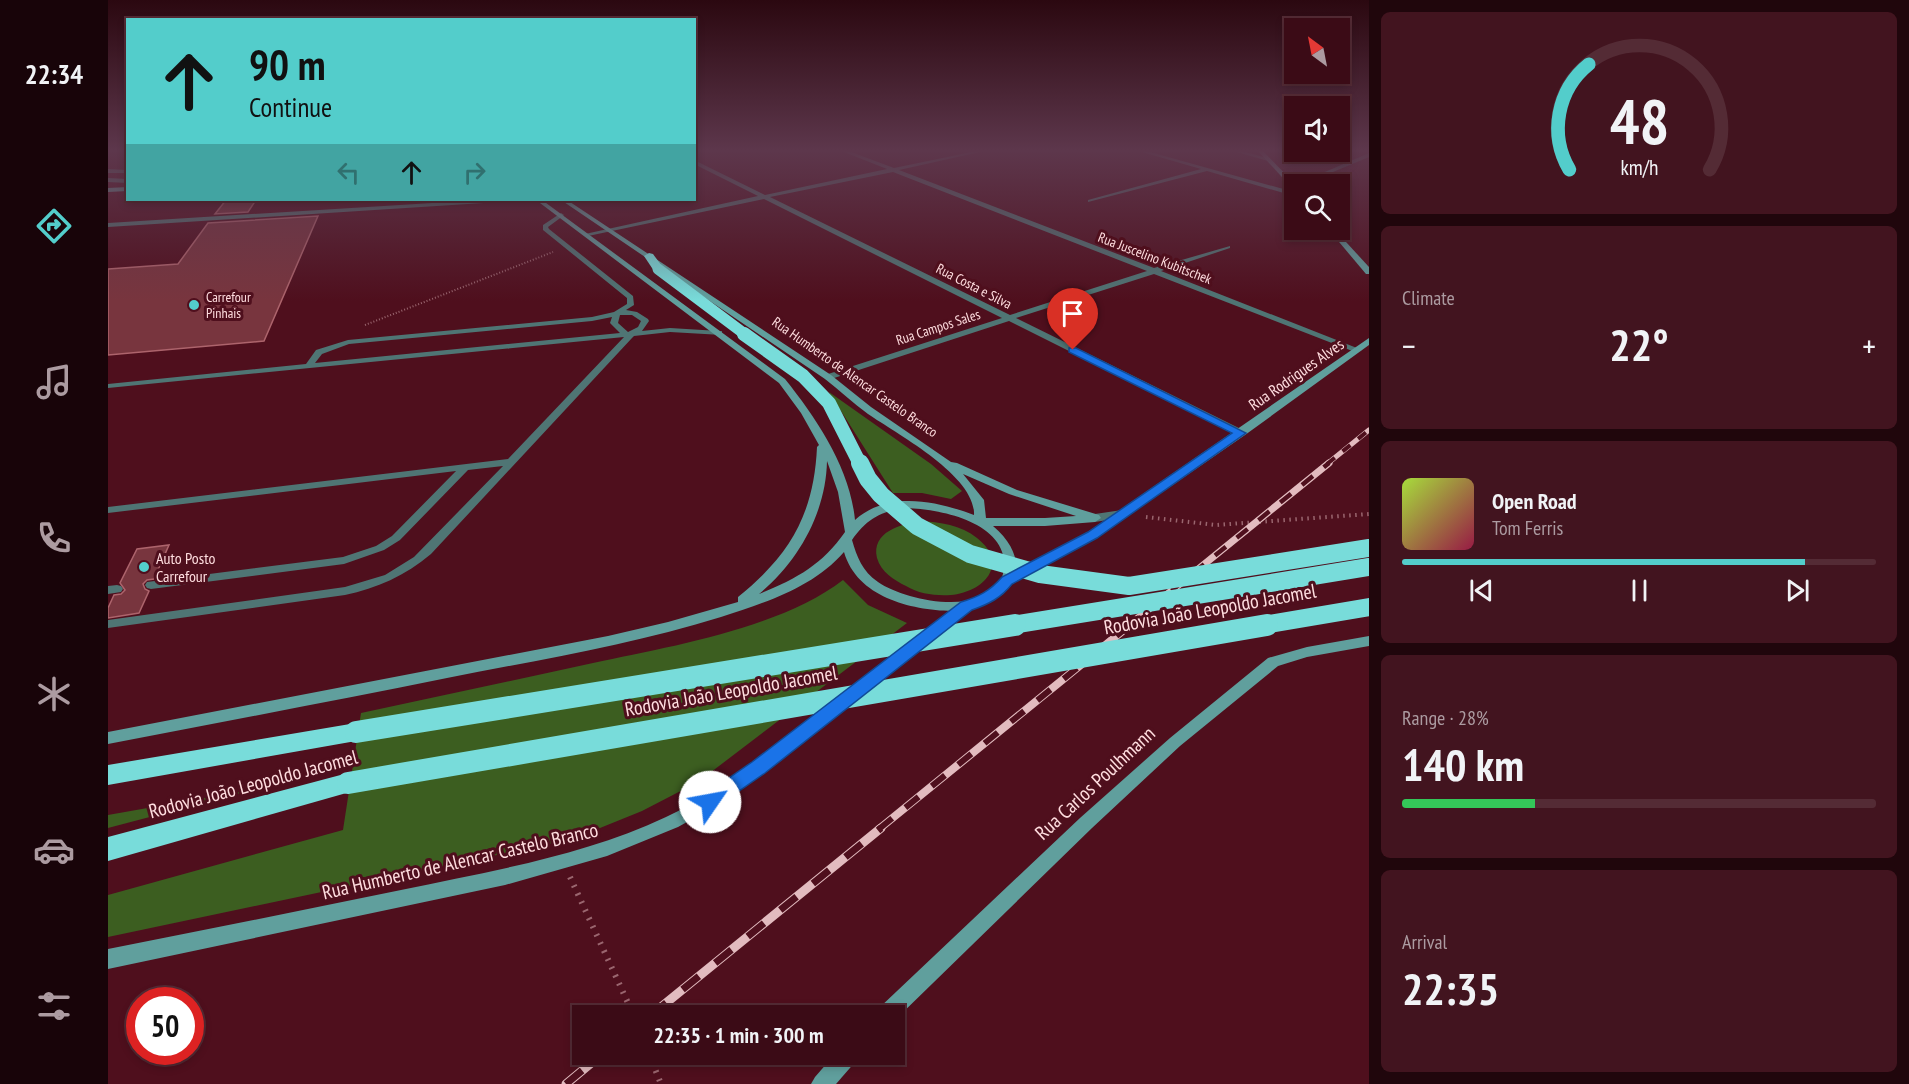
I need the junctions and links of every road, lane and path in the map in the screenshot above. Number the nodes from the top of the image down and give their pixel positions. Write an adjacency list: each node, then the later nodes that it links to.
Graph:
1 (483, 201): 8 (lane)
2 (540, 201): 7 (main road)
3 (566, 201): 9 (main road, Rua Humberto de Alencar Castelo Branco)
4 (748, 201): 9 (street)
5 (772, 201): 18 (street, Rua Costa e Silva)
6 (973, 201): 16 (street, Rua Juscelino Kubitschek)
7 (561, 215): 10 (main road); 12 (lane)
8 (108, 225)
9 (610, 230): 10 (street); 14 (main road, Rua Humberto de Alencar Castelo Branco)
10 (588, 234): 19 (main road)
11 (1341, 240): 15 (main road)
12 (568, 247): 17 (lane); 22 (path)
13 (1228, 247): 16 (street, Rua Campos Sales)
14 (653, 263): 25 (main road, Rua Humberto de Alencar Castelo Branco); 38 (highway, bridge)
15 (1367, 267)
16 (1156, 271): 18 (street, Rua Campos Sales); 23 (street, Rua Juscelino Kubitschek)
17 (617, 314): 20 (lane); 20 (lane); 22 (lane)
18 (1010, 319): 25 (street, Rua Campos Sales); 27 (street, Rua Costa e Silva)
19 (719, 333): 20 (lane); 28 (main road)
20 (629, 336): 24 (lane); 30 (lane)
21 (1369, 340): 23 (main road, Rua Rodrigues Alves)
22 (336, 345): 24 (lane)
23 (1358, 350): 27 (main road, Rua Rodrigues Alves)
24 (308, 367): 26 (lane)
25 (828, 377): 29 (main road, Rua Humberto de Alencar Castelo Branco)
26 (108, 386)
27 (1241, 433): 34 (main road, Rua Rodrigues Alves)
28 (822, 444): 37 (main road); 44 (main road)
29 (938, 458): 35 (main road); 36 (main road, Rua Humberto de Alencar Castelo Branco)
30 (509, 462): 31 (lane); 45 (lane)
31 (465, 468): 32 (lane); 41 (lane)
32 (108, 510)
33 (1369, 514): 34 (path)
34 (1121, 515): 35 (street); 40 (main road, Rua Rodrigues Alves)
35 (1095, 519): 36 (main road)
36 (979, 522): 37 (main road); 40 (main road)
37 (848, 535): 42 (main road); 44 (main road)
38 (1369, 548)
39 (1369, 567): 48 (highway, Rodovia João Leopoldo Jacomel, bridge)
40 (1007, 580): 42 (main road)
41 (152, 585)
42 (967, 606): 50 (main road, Rua Humberto de Alencar Castelo Branco)
43 (1369, 607): 49 (highway, Rodovia João Leopoldo Jacomel, bridge)
44 (729, 610): 47 (main road)
45 (108, 624)
46 (1369, 640): 53 (main road, Rua Carlos Poulhmann)
47 (108, 738)
48 (108, 775)
49 (108, 849)
50 (562, 861): 51 (main road, Rua Humberto de Alencar Castelo Branco); 52 (path)
51 (108, 959)
52 (629, 1005)
53 (896, 1005)
54 (653, 1065): 56 (path)
55 (839, 1065): 57 (main road)
56 (661, 1084)
57 (822, 1084)

